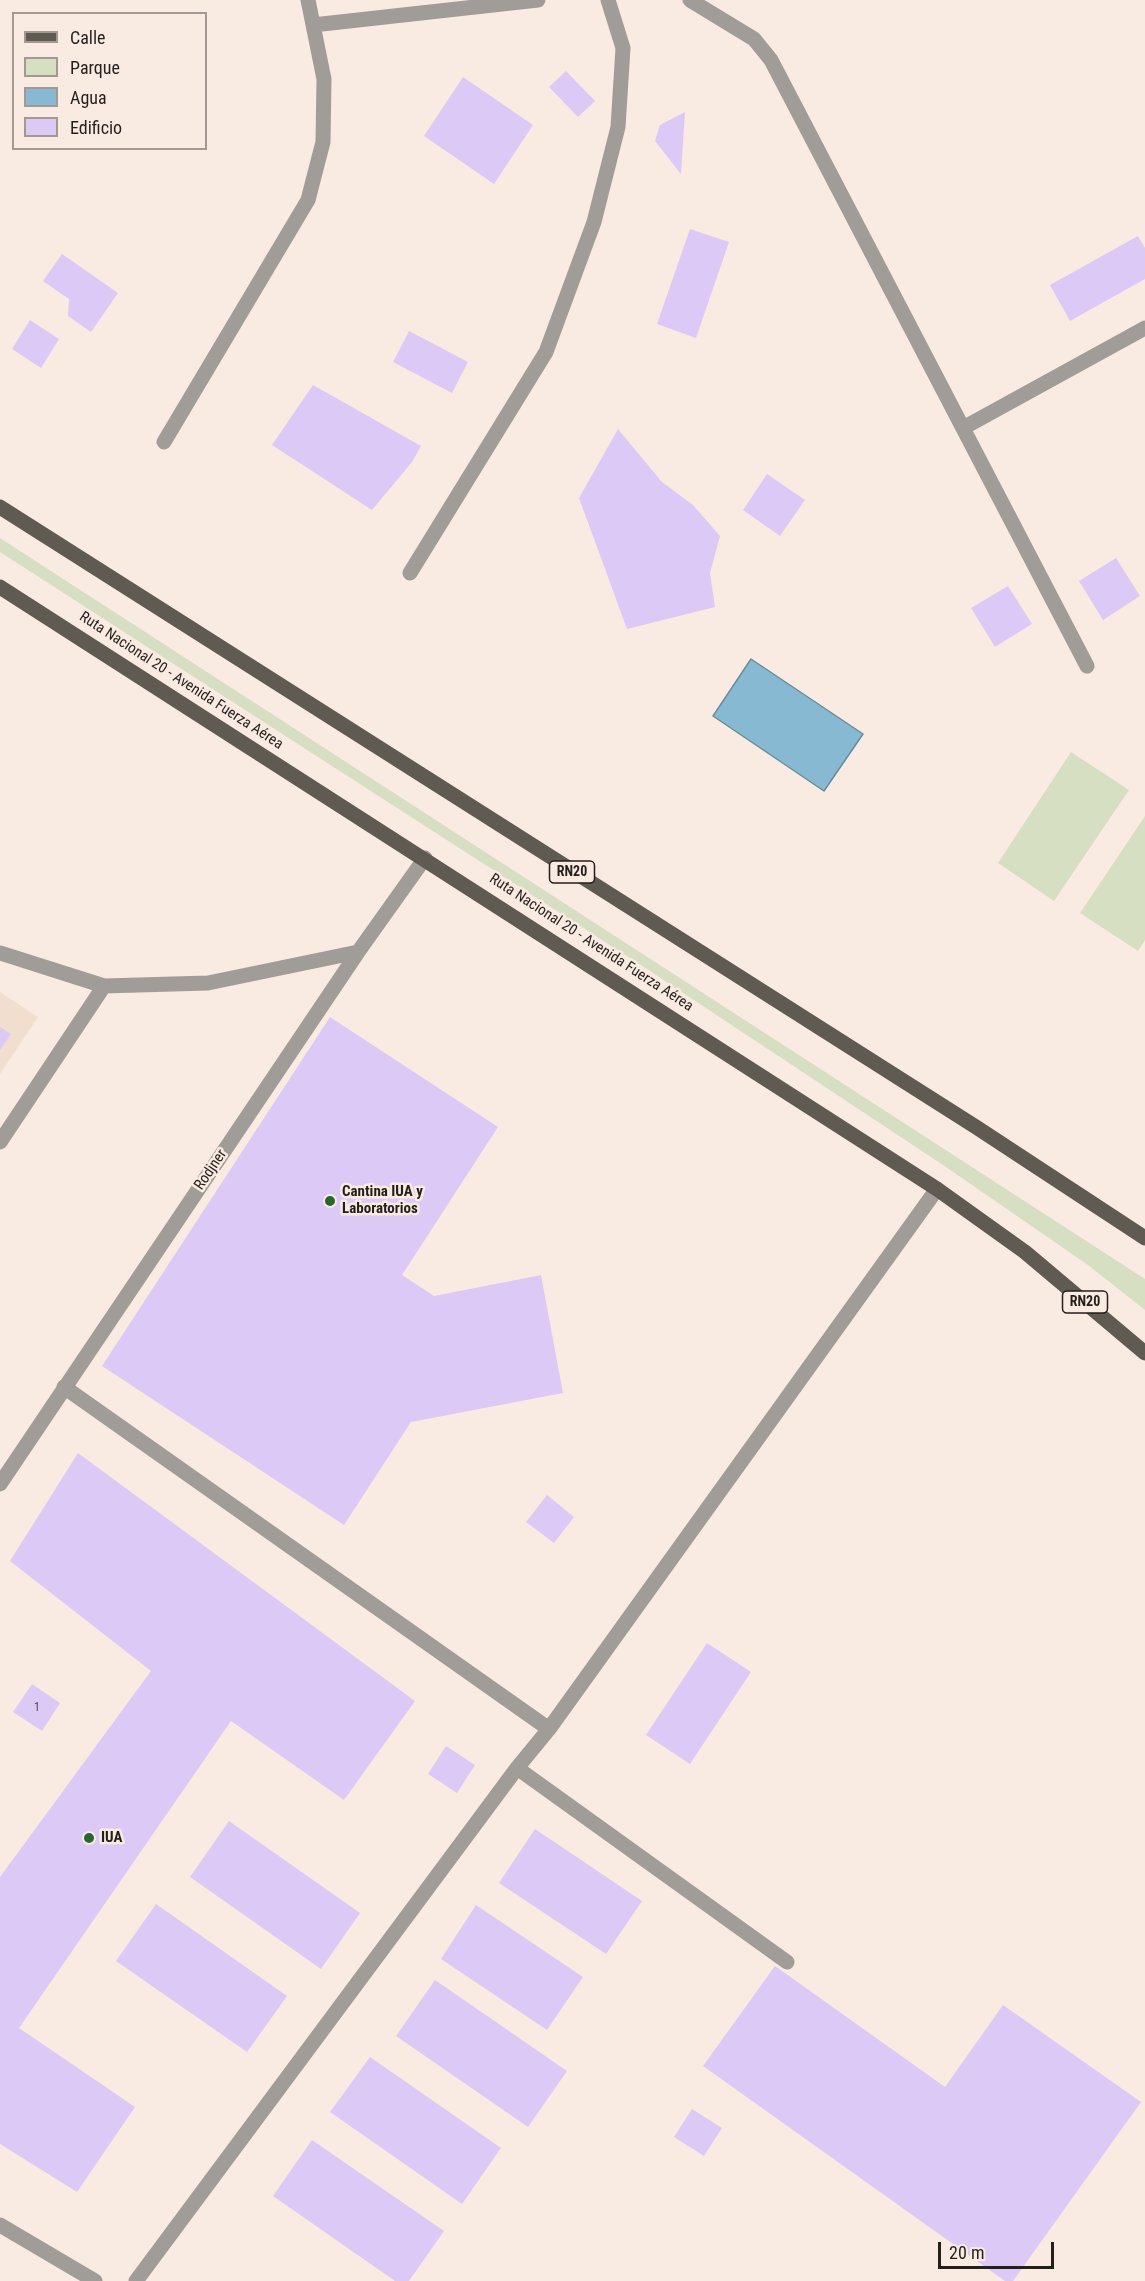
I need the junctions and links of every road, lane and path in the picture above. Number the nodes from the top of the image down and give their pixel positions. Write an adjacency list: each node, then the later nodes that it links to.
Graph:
1 (308, 0): 5 (street)
2 (538, 0): 5 (street)
3 (608, 0): 10 (street)
4 (690, 0): 7 (street)
5 (313, 26): 8 (street)
6 (1145, 328): 7 (street)
7 (963, 428): 12 (street)
8 (164, 442)
9 (0, 507): 19 (main road, RN20)
10 (410, 573)
11 (0, 587): 13 (main road, Ruta Nacional 20 - Avenida Fuerza Aérea / RN20)
12 (1087, 666)
13 (425, 858): 14 (street, Rodjner); 18 (main road, Ruta Nacional 20 - Avenida Fuerza Aérea / RN20)
14 (358, 952): 16 (street); 21 (street, Rodjner)
15 (0, 953): 16 (street)
16 (104, 986): 17 (street)
17 (0, 1142)
18 (937, 1189): 20 (main road, Ruta Nacional 20 - Avenida Fuerza Aérea / RN20); 23 (street)
19 (1145, 1238)
20 (1145, 1353)
21 (64, 1387): 22 (street, Rodjner); 23 (street)
22 (0, 1484)
23 (549, 1729): 24 (street)
24 (517, 1768): 25 (street); 28 (street)
25 (787, 1962)
26 (0, 2225): 27 (street)
27 (95, 2281)
28 (136, 2281)

